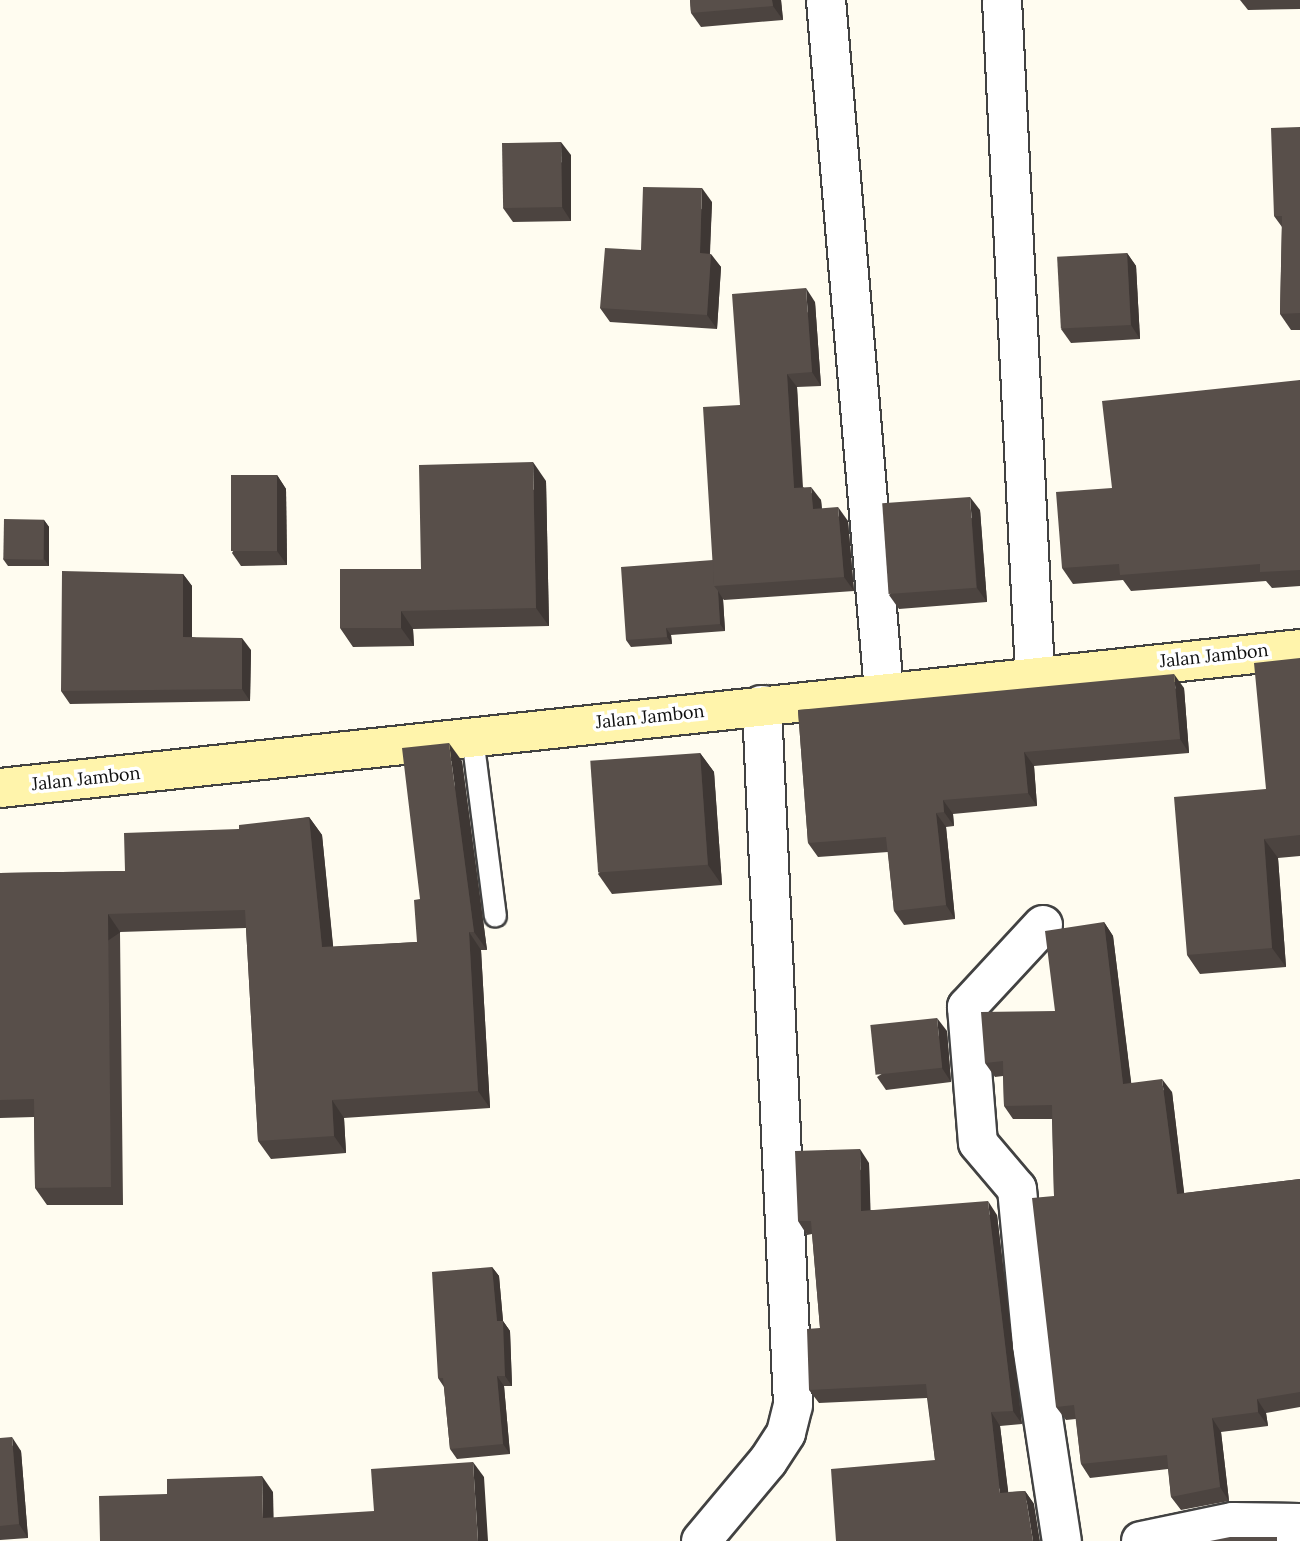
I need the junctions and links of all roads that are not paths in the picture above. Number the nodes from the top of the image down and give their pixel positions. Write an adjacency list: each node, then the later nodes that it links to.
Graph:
1 (826, 0): 5 (street)
2 (1002, 0): 4 (street)
3 (1300, 649): 4 (street, Jalan Jambon)
4 (1035, 675): 5 (street, Jalan Jambon)
5 (884, 692): 6 (street, Jalan Jambon)
6 (762, 705): 7 (street, Jalan Jambon); 12 (street)
7 (472, 737): 8 (street, Jalan Jambon); 9 (lane)
8 (0, 788)
9 (495, 916)
10 (1043, 925): 13 (street)
11 (1300, 1523): 14 (street)
12 (701, 1541)
13 (1062, 1541)
14 (1140, 1541)

